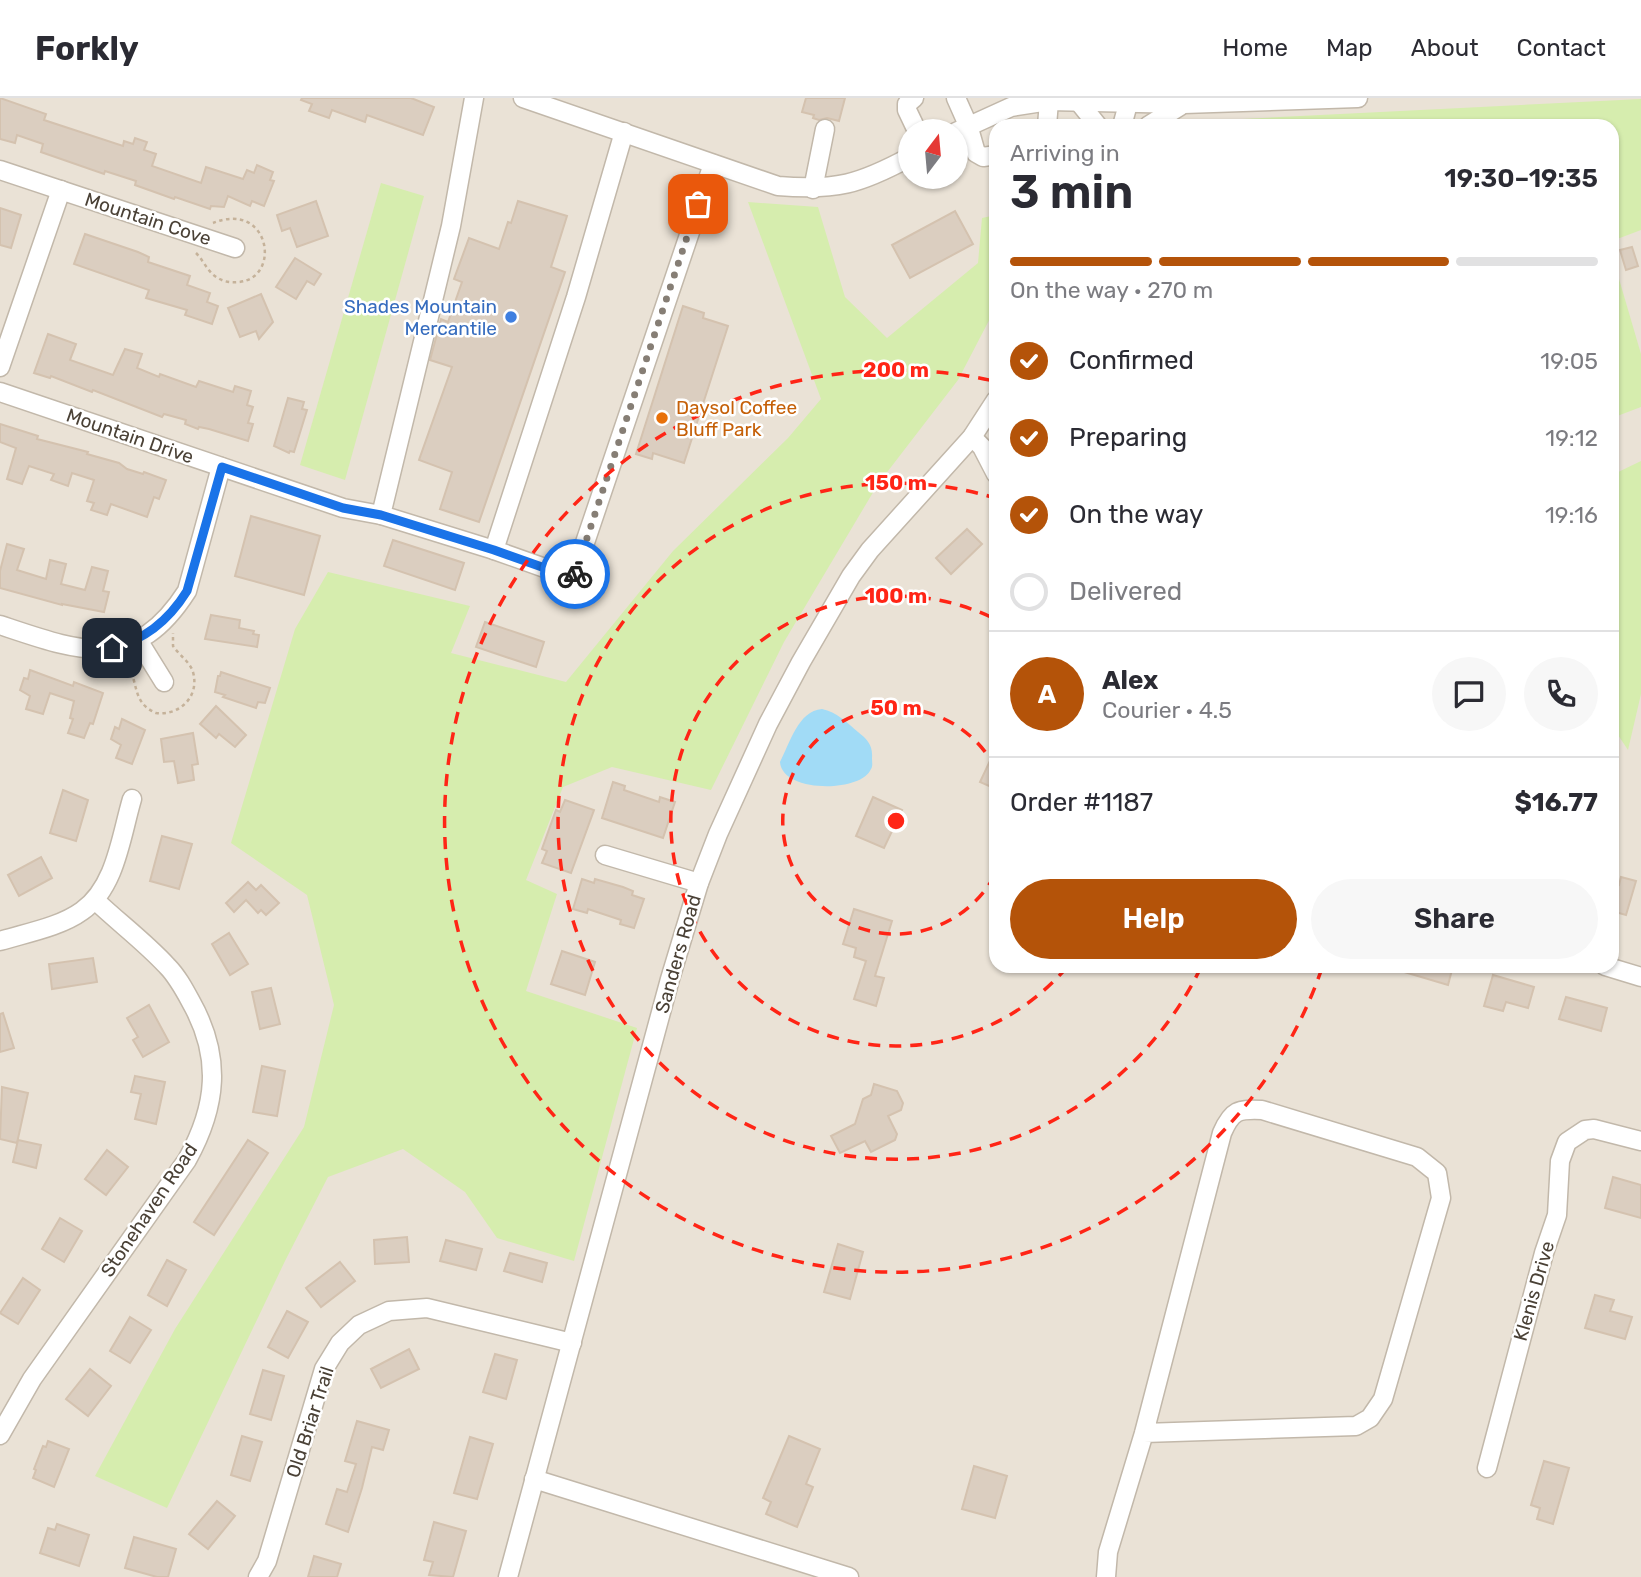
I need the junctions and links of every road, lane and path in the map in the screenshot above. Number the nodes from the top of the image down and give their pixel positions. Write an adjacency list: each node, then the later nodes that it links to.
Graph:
1 (474, 98): 38 (street)
2 (523, 98): 8 (street)
3 (914, 98): 13 (street)
4 (956, 98): 14 (street)
5 (1357, 98): 6 (street)
6 (1317, 99): 11 (street)
7 (1081, 100): 9 (street); 10 (street); 16 (street)
8 (543, 101): 21 (street)
9 (1049, 101): 12 (street); 15 (street)
10 (1128, 101): 11 (street); 17 (street)
11 (1178, 101): 18 (street)
12 (1012, 102): 19 (street)
13 (912, 119)
14 (960, 119)
15 (1048, 119)
16 (1093, 119)
17 (1124, 119)
18 (1156, 119)
19 (968, 126)
20 (825, 129): 27 (street)
21 (624, 132): 25 (street); 39 (street)
22 (968, 139): 23 (street)
23 (989, 156)
24 (898, 163): 27 (street)
25 (713, 164): 27 (street); 39 (street, Mountain Drive)
26 (0, 170): 28 (street, Mountain Cove)
27 (813, 189)
28 (61, 190): 31 (street, Mountain Cove); 32 (street, Mountain Cove)
29 (210, 224): 30 (path)
30 (188, 248)
31 (234, 248)
32 (0, 367)
33 (0, 392): 37 (street, Mountain Drive)
34 (989, 411): 35 (street, Sanders Road)
35 (972, 437): 36 (street); 45 (street, Sanders Road)
36 (989, 460)
37 (222, 467): 38 (street, Mountain Drive); 41 (street)
38 (381, 515): 39 (street, Mountain Drive)
39 (494, 550)
40 (0, 625): 41 (street)
41 (138, 639): 42 (street)
42 (164, 682)
43 (132, 799): 46 (street)
44 (605, 855): 45 (street)
45 (699, 883): 51 (street, Sanders Road)
46 (95, 900): 47 (street); 53 (street, Stonehaven Road)
47 (0, 942)
48 (1619, 970): 49 (street)
49 (1641, 977)
50 (1641, 1141): 54 (street, Klenis Drive)
51 (572, 1343): 55 (street, Sanders Road); 56 (street, Old Briar Trail)
52 (1144, 1433): 52 (street); 59 (street)
53 (0, 1435)
54 (1487, 1468)
55 (534, 1479): 57 (street, Sanders Road); 58 (street)
56 (258, 1577)
57 (508, 1577)
58 (849, 1577)
59 (1106, 1577)

